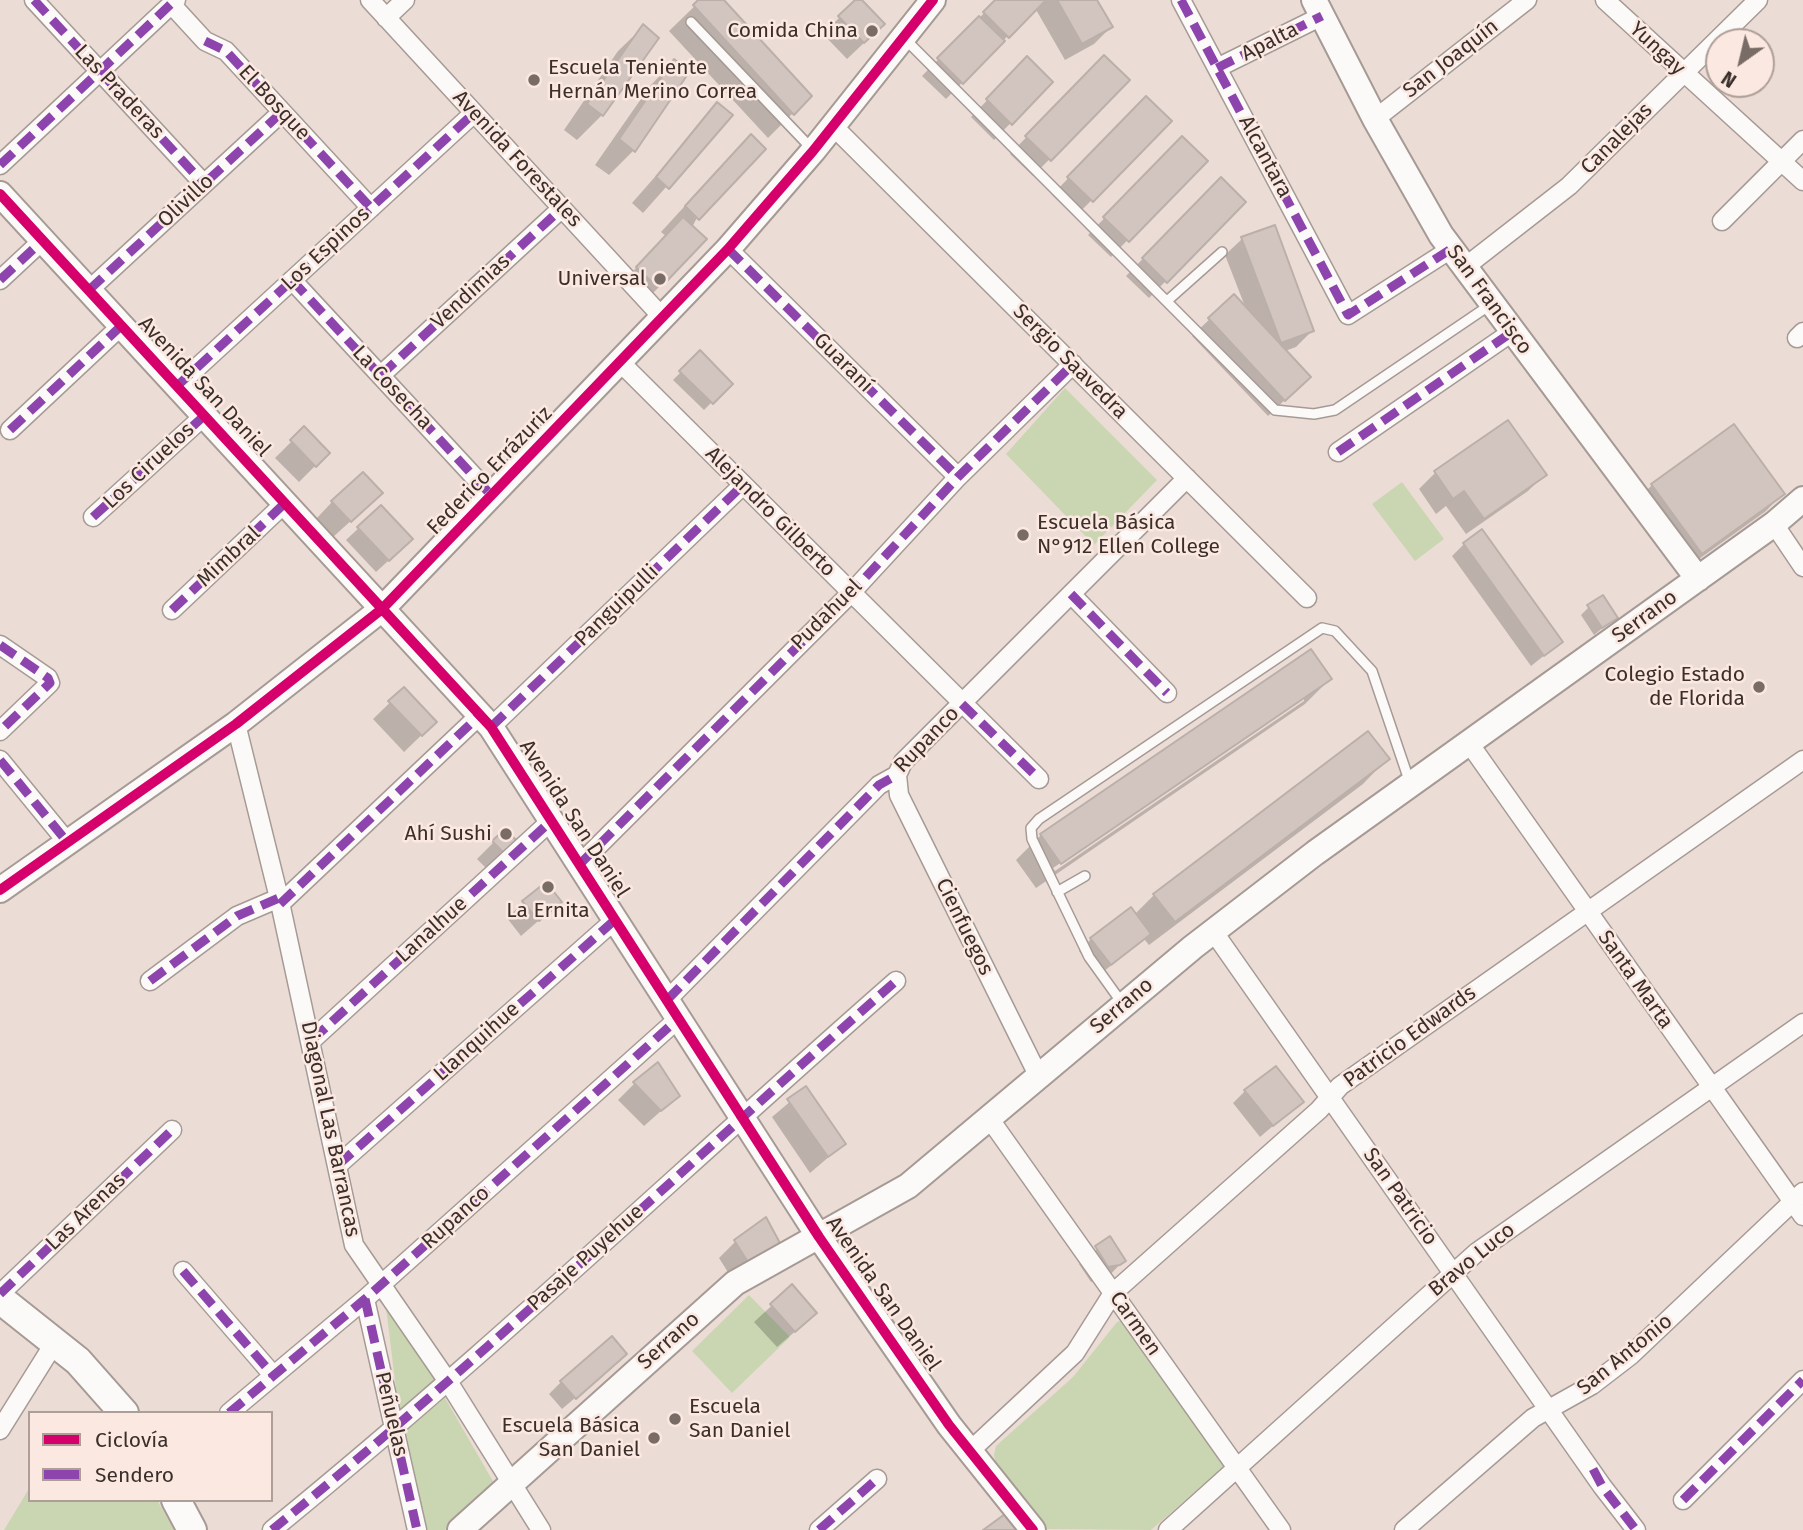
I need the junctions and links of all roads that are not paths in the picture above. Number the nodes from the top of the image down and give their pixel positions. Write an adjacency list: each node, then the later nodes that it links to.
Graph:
1 (34, 0): 15 (street, Las Praderas)
2 (370, 0): 11 (street, Avenida Forestales)
3 (405, 0): 11 (street)
4 (933, 0): 13 (street, Federico Errázuriz)
5 (1181, 0): 14 (street, Alcantara)
6 (1527, 0): 19 (street, San Joaquín)
7 (1605, 0): 16 (street, Yungay)
8 (1758, 0): 16 (street, Canalejas)
9 (174, 2): 15 (street); 17 (street, El Bosque)
10 (1318, 8): 14 (street, Apalta); 19 (street, San Francisco)
11 (386, 18): 18 (street, Avenida Forestales)
12 (691, 22): 22 (lane)
13 (903, 37): 20 (street, Federico Errázuriz); 38 (lane)
14 (1217, 68): 40 (street, Alcantara)
15 (100, 72): 24 (street); 26 (street, Las Praderas)
16 (1683, 74): 23 (street, Yungay); 34 (street, Canalejas)
17 (282, 112): 26 (street, Olivillo); 28 (street, El Bosque)
18 (474, 113): 28 (street, Los Espinos); 29 (street, Avenida Forestales)
19 (1375, 119): 34 (street, San Francisco)
20 (833, 125): 22 (street, Federico Errázuriz); 45 (street, Sergio Saavedra)
21 (1803, 141): 23 (street)
22 (813, 151): 32 (street, Federico Errázuriz)
23 (1781, 162): 25 (street, Yungay); 30 (street)
24 (0, 165)
25 (1803, 181)
26 (204, 184): 37 (street, Olivillo)
27 (0, 194): 31 (street, Avenida San Daniel)
28 (371, 208): 36 (street, Los Espinos)
29 (562, 208): 41 (street, Avenida Forestales); 46 (street, Vendimias)
30 (1722, 221)
31 (43, 240): 35 (street); 37 (street, Avenida San Daniel)
32 (728, 248): 41 (street, Federico Errázuriz); 51 (street, Guaraní)
33 (1222, 252): 38 (lane)
34 (1458, 258): 39 (street, San Francisco); 40 (street, Canalejas)
35 (0, 280)
36 (292, 280): 46 (street, La Cosecha); 47 (street, Los Espinos)
37 (89, 290): 42 (street, Avenida San Daniel)
38 (1167, 301): 39 (lane)
39 (1491, 304): 43 (street, San Francisco)
40 (1348, 315)
41 (664, 319): 44 (street, Federico Errázuriz)
42 (121, 326): 47 (street, Avenida San Daniel); 49 (street)
43 (1513, 332): 50 (street); 60 (street, San Francisco)
44 (621, 363): 53 (street, Alejandro Gilberto); 54 (street, Federico Errázuriz)
45 (1073, 364): 51 (street, Pudahuel); 52 (street, Sergio Saavedra)
46 (381, 375): 54 (street, La Cosecha)
47 (177, 386): 48 (street, Avenida San Daniel)
48 (205, 415): 56 (street, Avenida San Daniel); 57 (street, Los Ciruelos)
49 (10, 430)
50 (1338, 452)
51 (958, 477): 61 (street, Pudahuel)
52 (1187, 478): 62 (street, Rupanco); 63 (street, Sergio Saavedra)
53 (743, 485): 61 (street, Alejandro Gilberto); 69 (street, Panguipulli)
54 (492, 496): 64 (street, Federico Errázuriz)
55 (1803, 499): 58 (street, Serrano)
56 (285, 503): 64 (street, Avenida San Daniel); 65 (street, Mimbral)
57 (93, 517)
58 (1774, 524): 59 (street); 60 (street, Serrano)
59 (1803, 567)
60 (1698, 579): 72 (street, Serrano)
61 (851, 593): 68 (street, Alejandro Gilberto); 80 (street, Pudahuel)
62 (1071, 594): 67 (street); 68 (street, Rupanco)
63 (1307, 598)
64 (382, 608): 69 (street, Avenida San Daniel); 70 (street, Federico Errázuriz)
65 (172, 610)
66 (0, 645): 71 (street)
67 (1167, 693)
68 (962, 704): 75 (street, Rupanco); 76 (street, Alejandro Gilberto)
69 (486, 721): 78 (street, Avenida San Daniel); 84 (street, Panguipulli)
70 (236, 724): 79 (street, Federico Errázuriz); 84 (street, Diagonal Las Barrancas)
71 (0, 731)
72 (1469, 743): 77 (street, Serrano); 85 (street, Santa Marta)
73 (0, 760): 79 (street)
74 (1803, 760): 85 (street, Patricio Edwards)
75 (897, 775): 91 (street, Rupanco); 94 (street, Cienfuegos)
76 (1039, 779)
77 (1410, 784): 83 (lane); 87 (street, Serrano)
78 (552, 820): 80 (street, Avenida San Daniel); 93 (street, Lanalhue)
79 (68, 843): 82 (street, Federico Errázuriz)
80 (580, 864): 86 (street, Avenida San Daniel)
81 (1085, 876): 83 (lane)
82 (0, 890)
83 (1057, 892): 90 (lane)
84 (280, 901): 88 (street, Panguipulli); 93 (street, Diagonal Las Barrancas)
85 (1588, 911): 95 (street, Santa Marta); 96 (street, Patricio Edwards)
86 (616, 919): 91 (street, Avenida San Daniel); 100 (street, Llanquihue)
87 (1213, 931): 90 (street, Serrano); 96 (street, San Patricio)
88 (150, 981)
89 (896, 981): 97 (street, Pasaje Puyehue)
90 (1123, 1005): 94 (street, Serrano)
91 (673, 1009): 97 (street, Avenida San Daniel); 105 (street, Rupanco)
92 (1803, 1023): 95 (street, Bravo Luco)
93 (312, 1040): 100 (street, Diagonal Las Barrancas)
94 (1039, 1077): 98 (street, Serrano)
95 (1711, 1087): 101 (street, Santa Marta); 104 (street, Bravo Luco)
96 (1331, 1097): 104 (street, San Patricio); 106 (street, Patricio Edwards)
97 (742, 1116): 102 (street, Avenida San Daniel); 112 (street, Pasaje Puyehue)
98 (989, 1118): 102 (street, Serrano); 106 (street, Carmen)
99 (172, 1130): 107 (street, Las Arenas)
100 (338, 1165): 105 (street, Diagonal Las Barrancas)
101 (1800, 1203): 113 (street, San Antonio)
102 (820, 1237): 118 (street, Avenida San Daniel); 121 (street, Serrano)
103 (183, 1271): 110 (street)
104 (1453, 1273): 113 (street, San Patricio); 119 (street, Bravo Luco)
105 (382, 1284): 108 (street, Rupanco); 112 (street, Diagonal Las Barrancas)
106 (1113, 1293): 118 (street, Patricio Edwards); 119 (street, Carmen)
107 (0, 1297): 109 (main road)
108 (365, 1299): 110 (street, Rupanco); 117 (street, Peñuelas)
109 (55, 1342): 114 (main road); 116 (street)
110 (273, 1375): 115 (street, Rupanco)
111 (1803, 1380): 122 (street)
112 (449, 1383): 117 (street, Pasaje Puyehue); 121 (street, Diagonal Las Barrancas)
113 (1548, 1408): 133 (street, San Antonio); 134 (street, San Patricio)
114 (122, 1411)
115 (231, 1411)
116 (0, 1430)
117 (395, 1430): 125 (street, Pasaje Puyehue); 126 (street, Peñuelas)
118 (970, 1451): 130 (street, Avenida San Daniel)
119 (1236, 1468): 131 (street, Bravo Luco); 132 (street, Carmen)
120 (877, 1479): 129 (street)
121 (512, 1483): 127 (street, Serrano); 128 (street, Diagonal Las Barrancas)
122 (1683, 1500)
123 (177, 1502): 124 (main road)
124 (187, 1528)
125 (272, 1530)
126 (417, 1530)
127 (460, 1530)
128 (541, 1530)
129 (819, 1530)
130 (1033, 1530)
131 (1168, 1530)
132 (1281, 1530)
133 (1404, 1530)
134 (1636, 1530)

